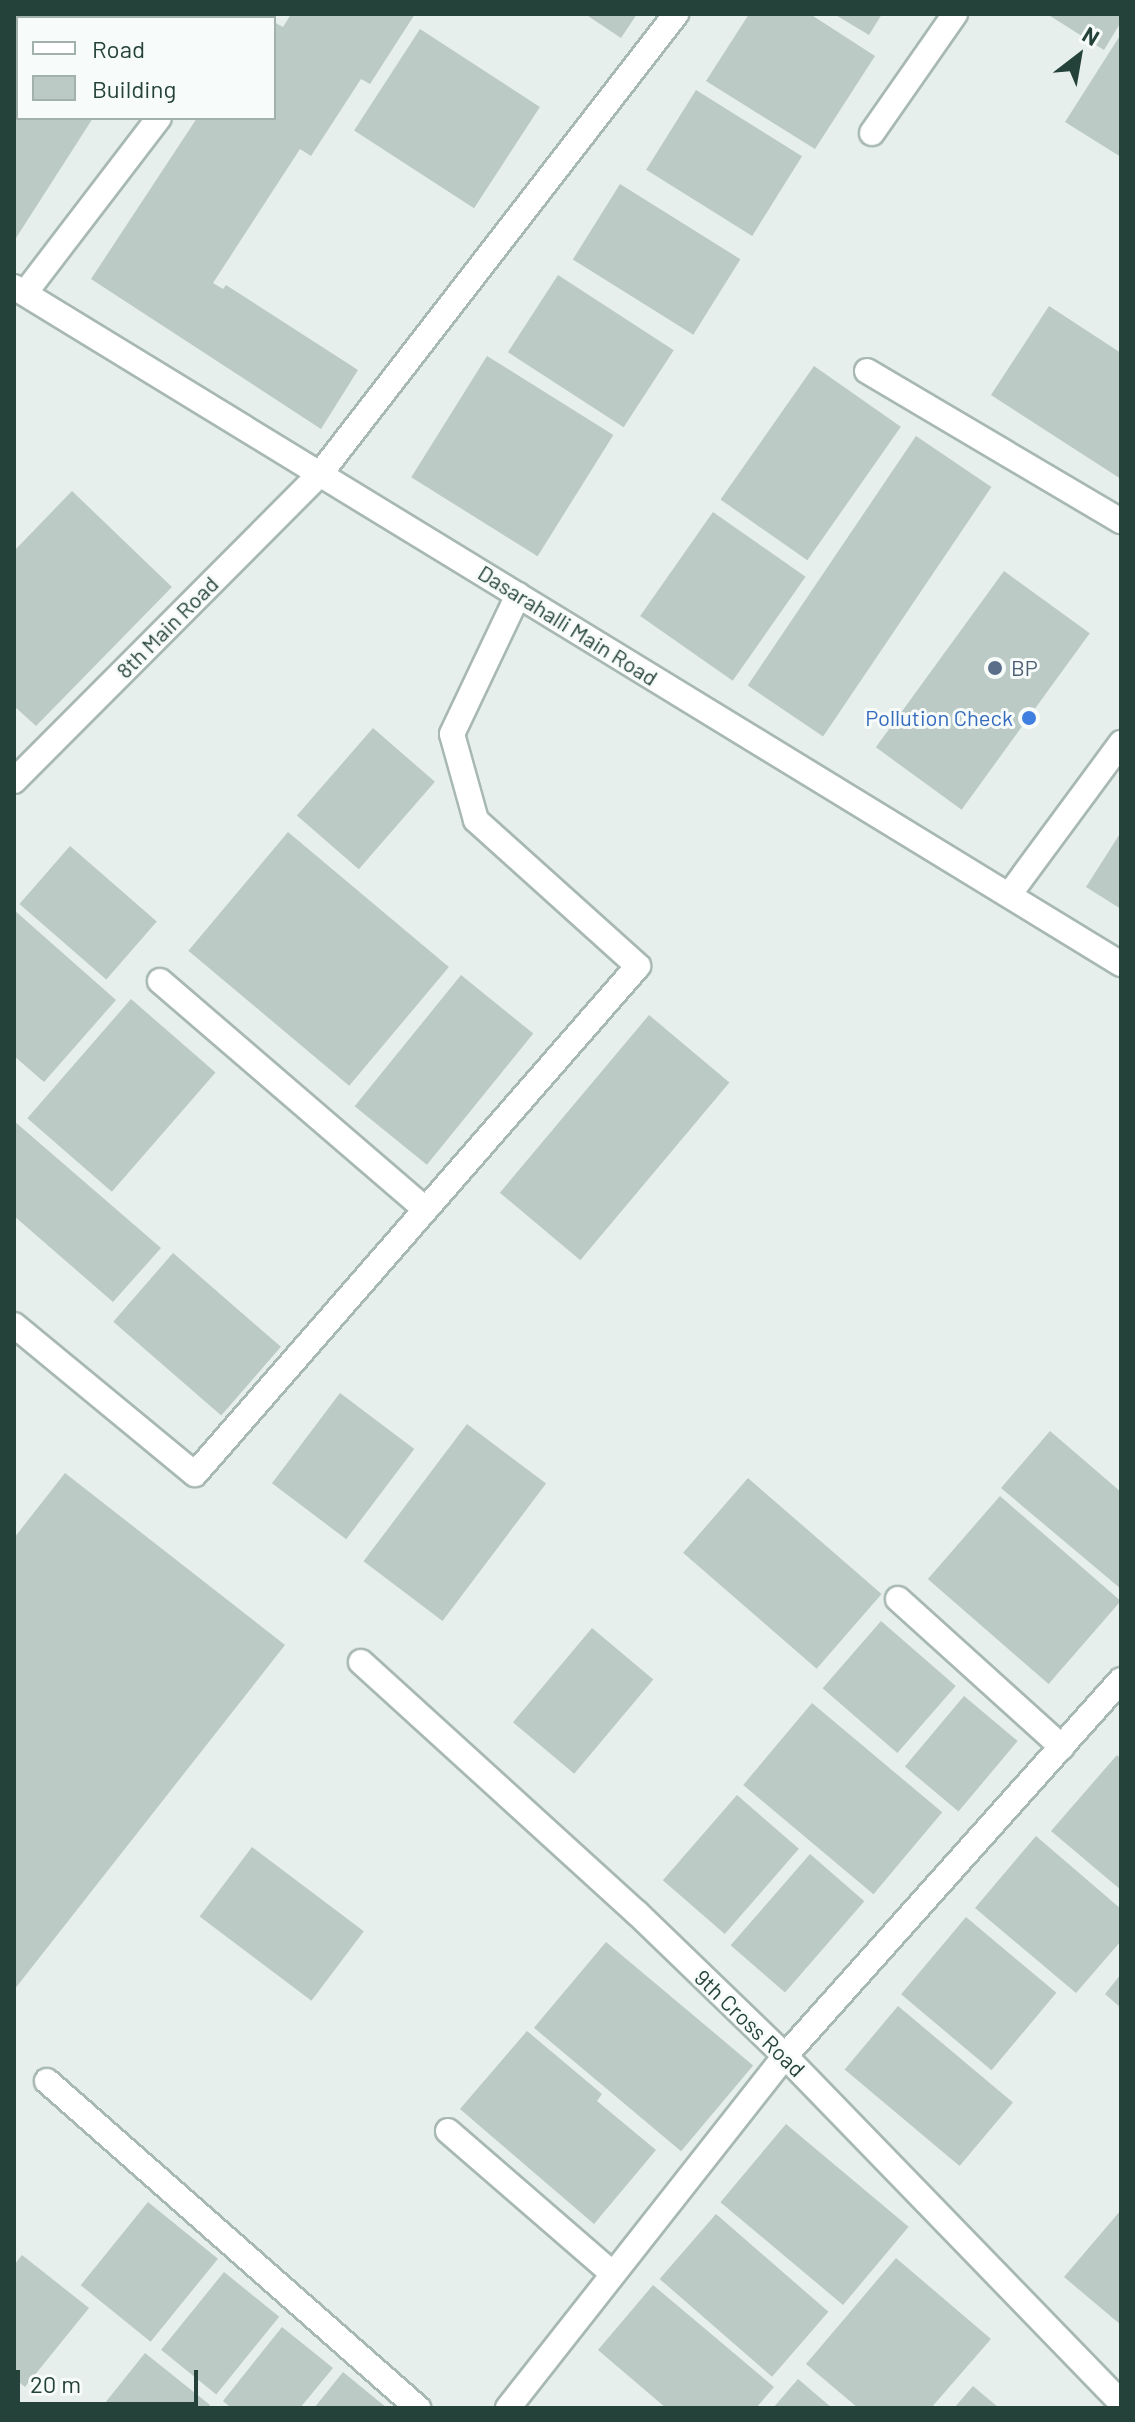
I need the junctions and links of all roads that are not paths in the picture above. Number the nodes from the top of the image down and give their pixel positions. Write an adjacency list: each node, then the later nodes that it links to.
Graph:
1 (676, 14): 7 (street, 8th Main Road)
2 (955, 14): 4 (street)
3 (157, 120): 5 (street)
4 (872, 133)
5 (19, 290): 7 (street, Dasarahalli Main Road)
6 (867, 371): 8 (street)
7 (320, 474): 9 (street, Dasarahalli Main Road); 11 (street, 8th Main Road)
8 (1121, 521)
9 (518, 595): 12 (street, Dasarahalli Main Road); 15 (street)
10 (1121, 743): 12 (street)
11 (14, 781)
12 (1009, 895): 13 (street, Dasarahalli Main Road)
13 (1121, 964)
14 (160, 981): 15 (street)
15 (425, 1209): 16 (street)
16 (14, 1325)
17 (898, 1599): 20 (street)
18 (361, 1662): 21 (street, 9th Cross Road)
19 (1121, 1680): 20 (street)
20 (1062, 1747): 21 (street)
21 (785, 2056): 24 (street); 25 (street, 9th Cross Road)
22 (47, 2081): 26 (street)
23 (448, 2131): 24 (street)
24 (613, 2274): 27 (street)
25 (1121, 2403)
26 (418, 2408)
27 (508, 2408)

